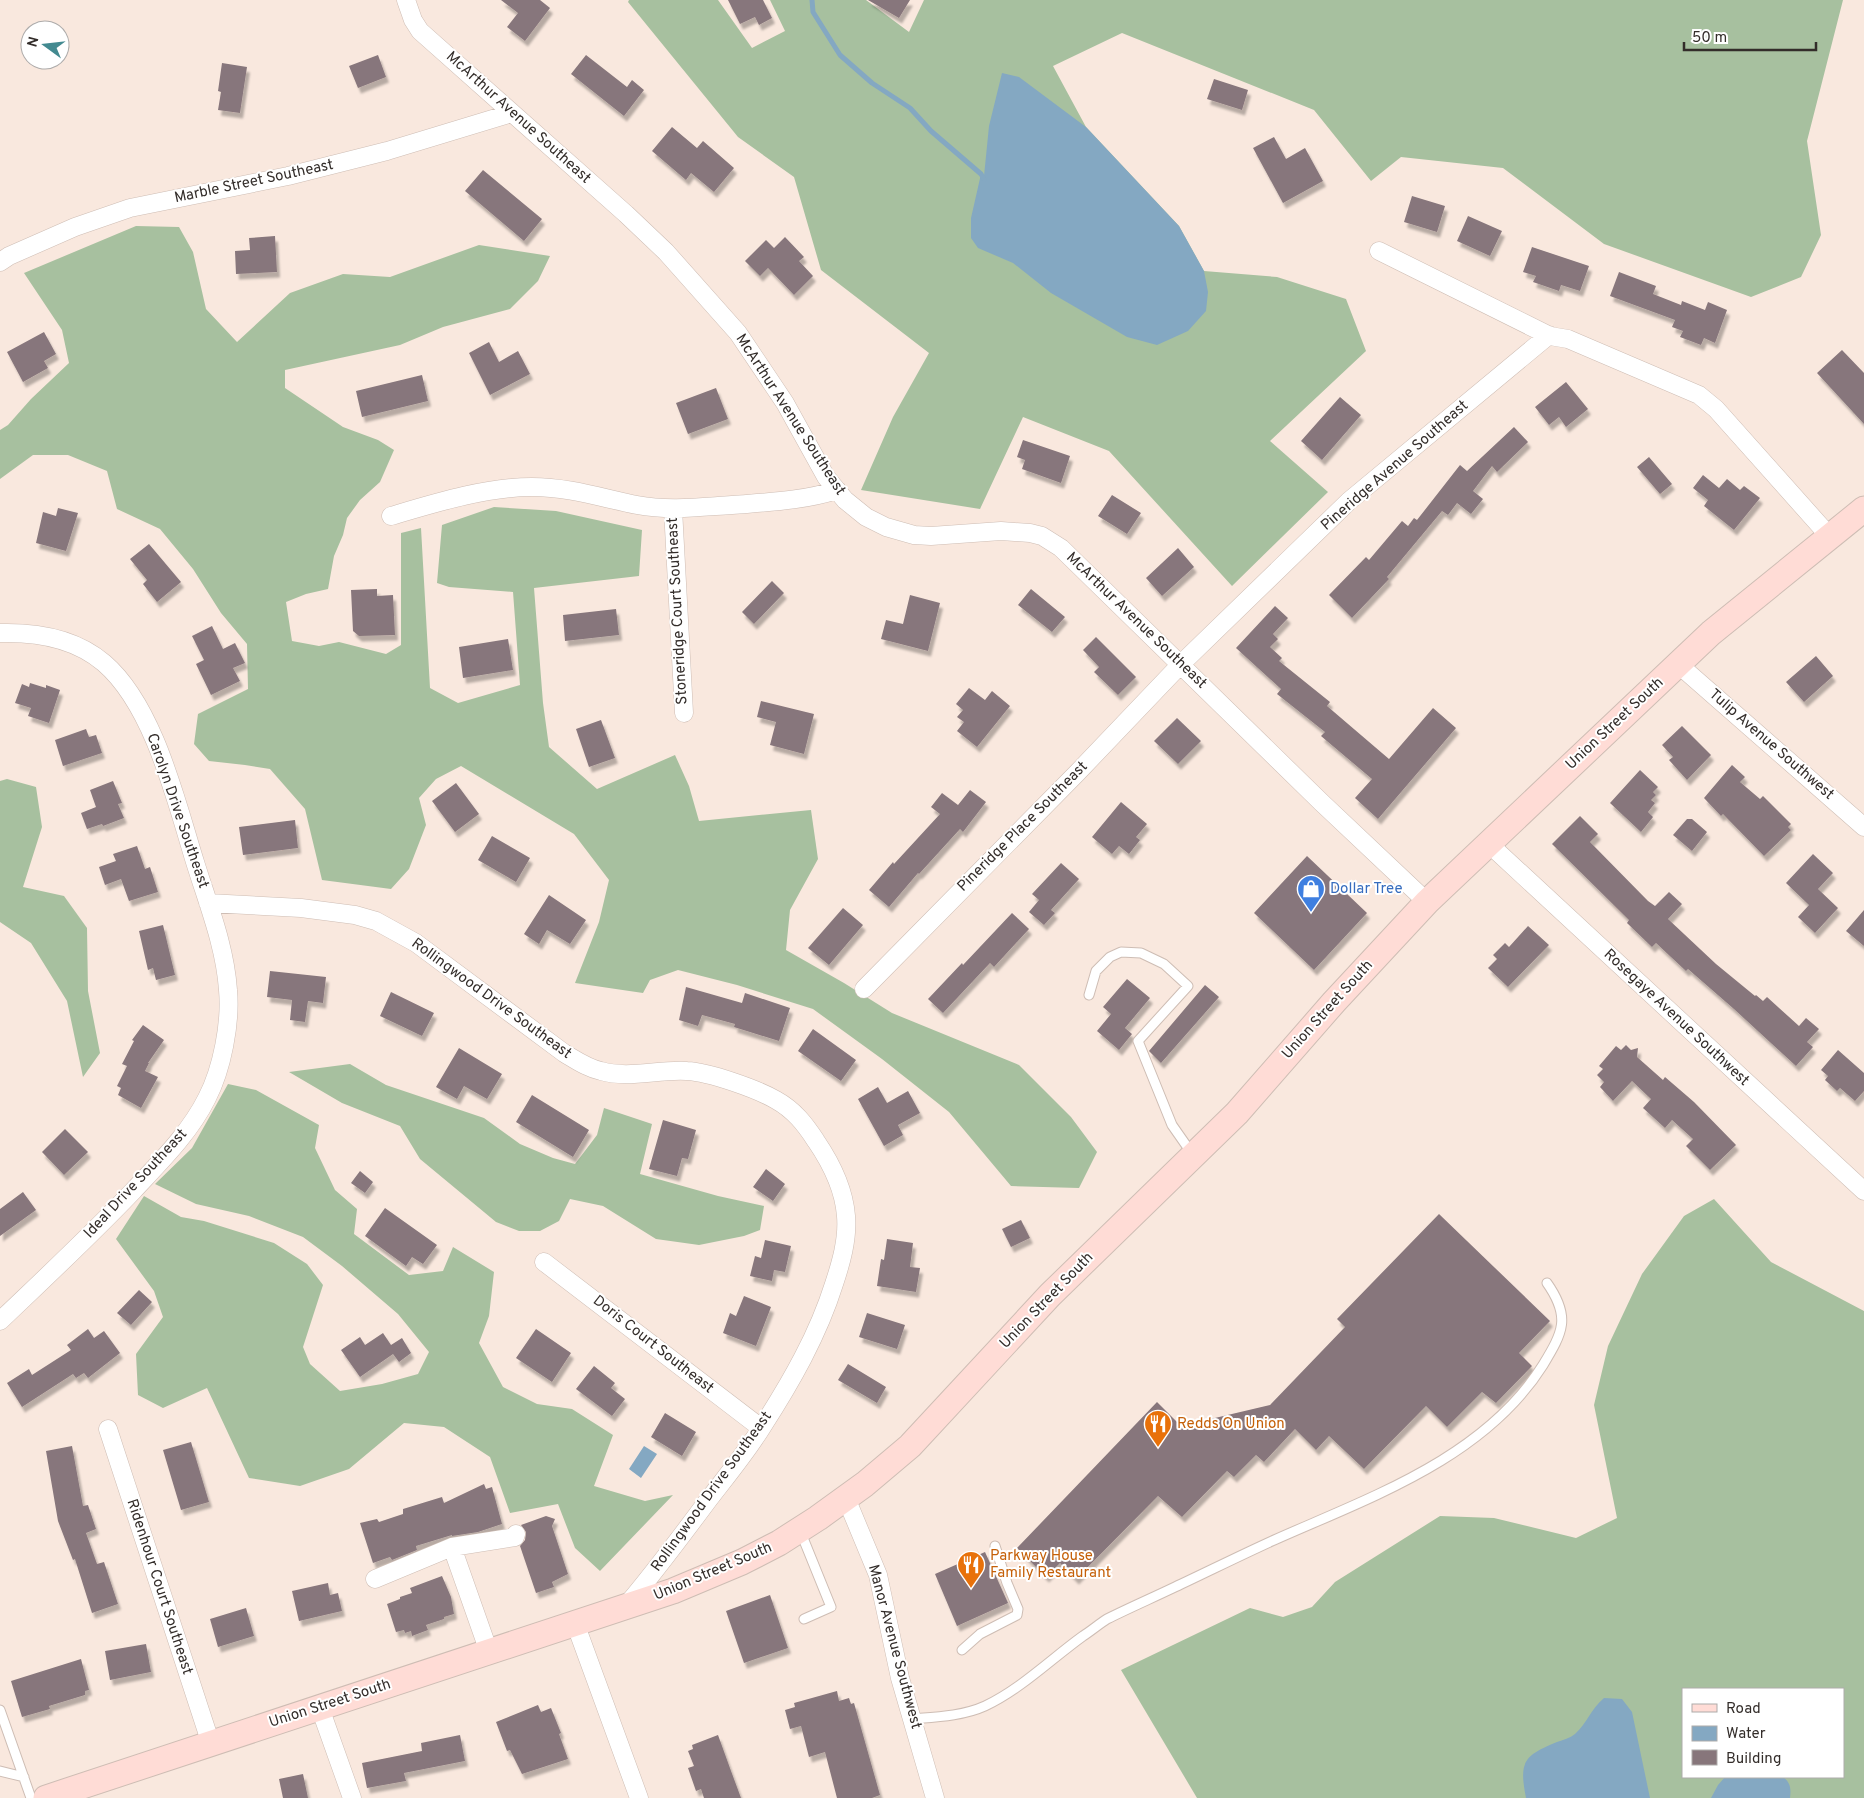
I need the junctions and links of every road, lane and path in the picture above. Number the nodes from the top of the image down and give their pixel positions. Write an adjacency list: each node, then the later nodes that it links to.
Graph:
1 (406, 0): 2 (street, McArthur Avenue Southeast)
2 (512, 113): 4 (street, Marble Street Southeast); 6 (street, McArthur Avenue Southeast)
3 (1379, 251): 5 (street)
4 (0, 262)
5 (1549, 335): 10 (street); 12 (street, Pineridge Avenue Southeast)
6 (837, 490): 7 (street); 12 (street, McArthur Avenue Southeast)
7 (673, 510): 9 (street); 14 (street, Stoneridge Court Southeast)
8 (1864, 510): 10 (main road, Union Street South)
9 (391, 516)
10 (1831, 538): 13 (main road, Union Street South)
11 (0, 633): 18 (street, Carolyn Drive Southeast)
12 (1181, 664): 17 (street, McArthur Avenue Southeast); 19 (street, Pineridge Place Southeast)
13 (1678, 664): 15 (street, Tulip Avenue Southwest); 16 (main road, Union Street South)
14 (684, 713)
15 (1864, 827)
16 (1488, 843): 17 (main road, Union Street South); 22 (street, Rosegaye Avenue Southwest)
17 (1427, 902): 21 (main road, Union Street South)
18 (208, 903): 25 (street, Ideal Drive Southeast); 26 (street, Rollingwood Drive Southeast)
19 (864, 988)
20 (1089, 995): 21 (lane)
21 (1193, 1155): 28 (main road, Union Street South)
22 (1864, 1192)
23 (544, 1262): 26 (street, Doris Court Southeast)
24 (1547, 1282): 41 (lane)
25 (0, 1321)
26 (762, 1428): 34 (street, Rollingwood Drive Southeast)
27 (108, 1430): 42 (street, Ridenhour Court Southeast)
28 (846, 1498): 29 (main road, Union Street South); 41 (street, Manor Avenue Southwest)
29 (800, 1530): 34 (main road, Union Street South); 35 (lane)
30 (516, 1534): 32 (street)
31 (995, 1546): 37 (lane)
32 (452, 1547): 33 (street); 38 (street)
33 (375, 1579)
34 (625, 1607): 36 (main road, Union Street South)
35 (804, 1619)
36 (575, 1623): 38 (main road, Union Street South); 48 (street)
37 (962, 1650)
38 (489, 1652): 39 (main road, Union Street South)
39 (320, 1708): 42 (main road, Union Street South); 47 (street)
40 (0, 1710): 44 (lane)
41 (912, 1719): 49 (street, Manor Avenue Southwest)
42 (211, 1744): 46 (main road, Union Street South)
43 (0, 1771): 44 (lane)
44 (24, 1777): 45 (lane)
45 (31, 1798)
46 (46, 1798)
47 (352, 1798)
48 (639, 1798)
49 (935, 1798)

